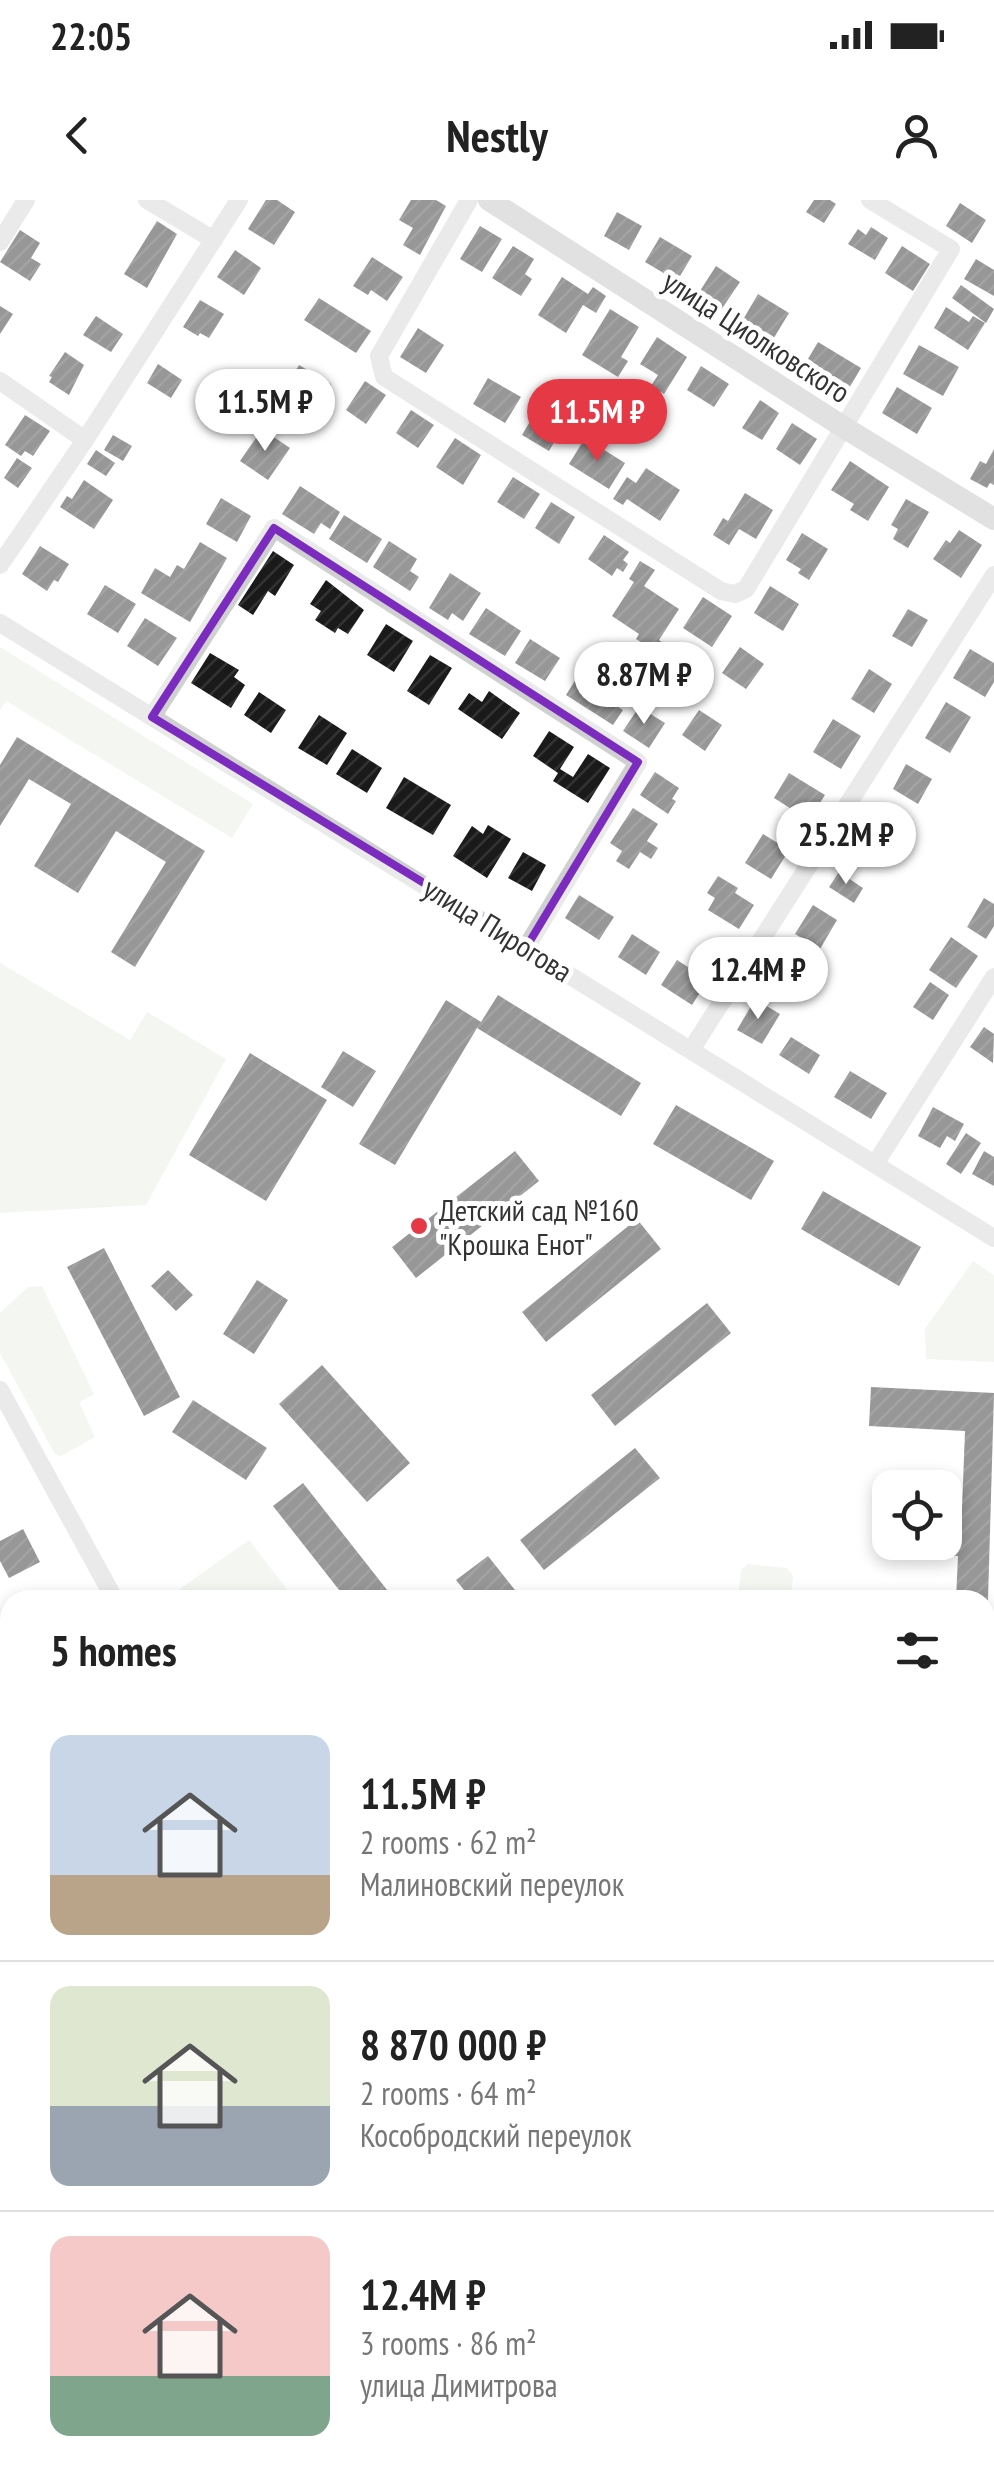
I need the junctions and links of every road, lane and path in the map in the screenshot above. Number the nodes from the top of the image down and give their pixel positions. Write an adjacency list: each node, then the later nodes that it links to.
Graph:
1 (26, 200): 8 (street)
2 (147, 200): 7 (street)
3 (239, 200): 7 (street)
4 (470, 200): 10 (street)
5 (489, 200): 10 (street, улица Циолковского)
6 (870, 200): 10 (street)
7 (214, 240): 11 (street)
8 (0, 242)
9 (0, 381): 11 (street)
10 (845, 428): 12 (street, улица Циолковского)
11 (85, 440): 13 (street)
12 (994, 519)
13 (0, 565)
14 (994, 574): 19 (street)
15 (0, 623): 16 (street, улица Пирогова)
16 (152, 717): 17 (street, улица Пирогова); 17 (street)
17 (527, 946): 19 (street, улица Пирогова)
18 (994, 976): 20 (street)
19 (691, 1050): 20 (street, улица Пирогова)
20 (875, 1164): 21 (street, улица Пирогова)
21 (994, 1238)
22 (0, 1390): 23 (street)
23 (110, 1590)

